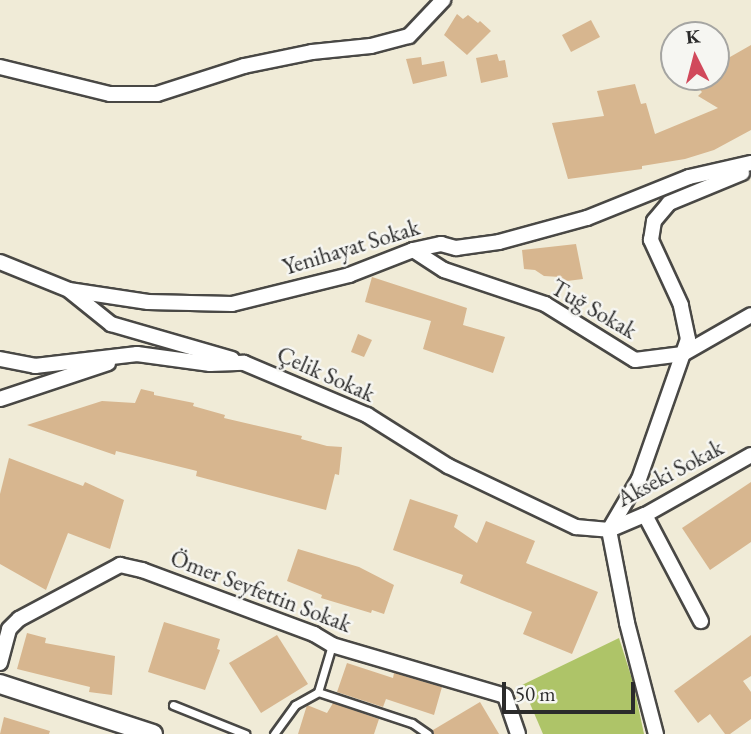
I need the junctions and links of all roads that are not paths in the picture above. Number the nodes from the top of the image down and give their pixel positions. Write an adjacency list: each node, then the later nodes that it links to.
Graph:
1 (443, 0): 2 (street)
2 (0, 67)
3 (751, 163): 5 (street, Yenihayat Sokak)
4 (751, 169): 10 (street)
5 (414, 250): 7 (street, Yenihayat Sokak); 10 (street, Tuğ Sokak)
6 (0, 262): 7 (street, Yenihayat Sokak)
7 (69, 290): 12 (street)
8 (751, 315): 10 (street, Tuğ Sokak)
9 (137, 354): 11 (street, Çelik Sokak); 12 (street, Çelik Sokak); 13 (street)
10 (683, 354): 16 (street)
11 (0, 359)
12 (244, 363): 16 (street, Çelik Sokak)
13 (0, 399)
14 (751, 455): 15 (street, Akseki Sokak)
15 (645, 515): 16 (street, Akseki Sokak); 17 (street)
16 (609, 530): 28 (street)
17 (701, 621)
18 (332, 645): 19 (street, Ömer Seyfettin Sokak); 21 (lane); 27 (street, Ömer Seyfettin Sokak)
19 (0, 663)
20 (0, 684): 23 (street)
21 (318, 692): 25 (lane); 26 (lane)
22 (173, 705): 24 (lane)
23 (153, 734)
24 (246, 734)
25 (274, 734)
26 (428, 734)
27 (517, 734)
28 (656, 734)

